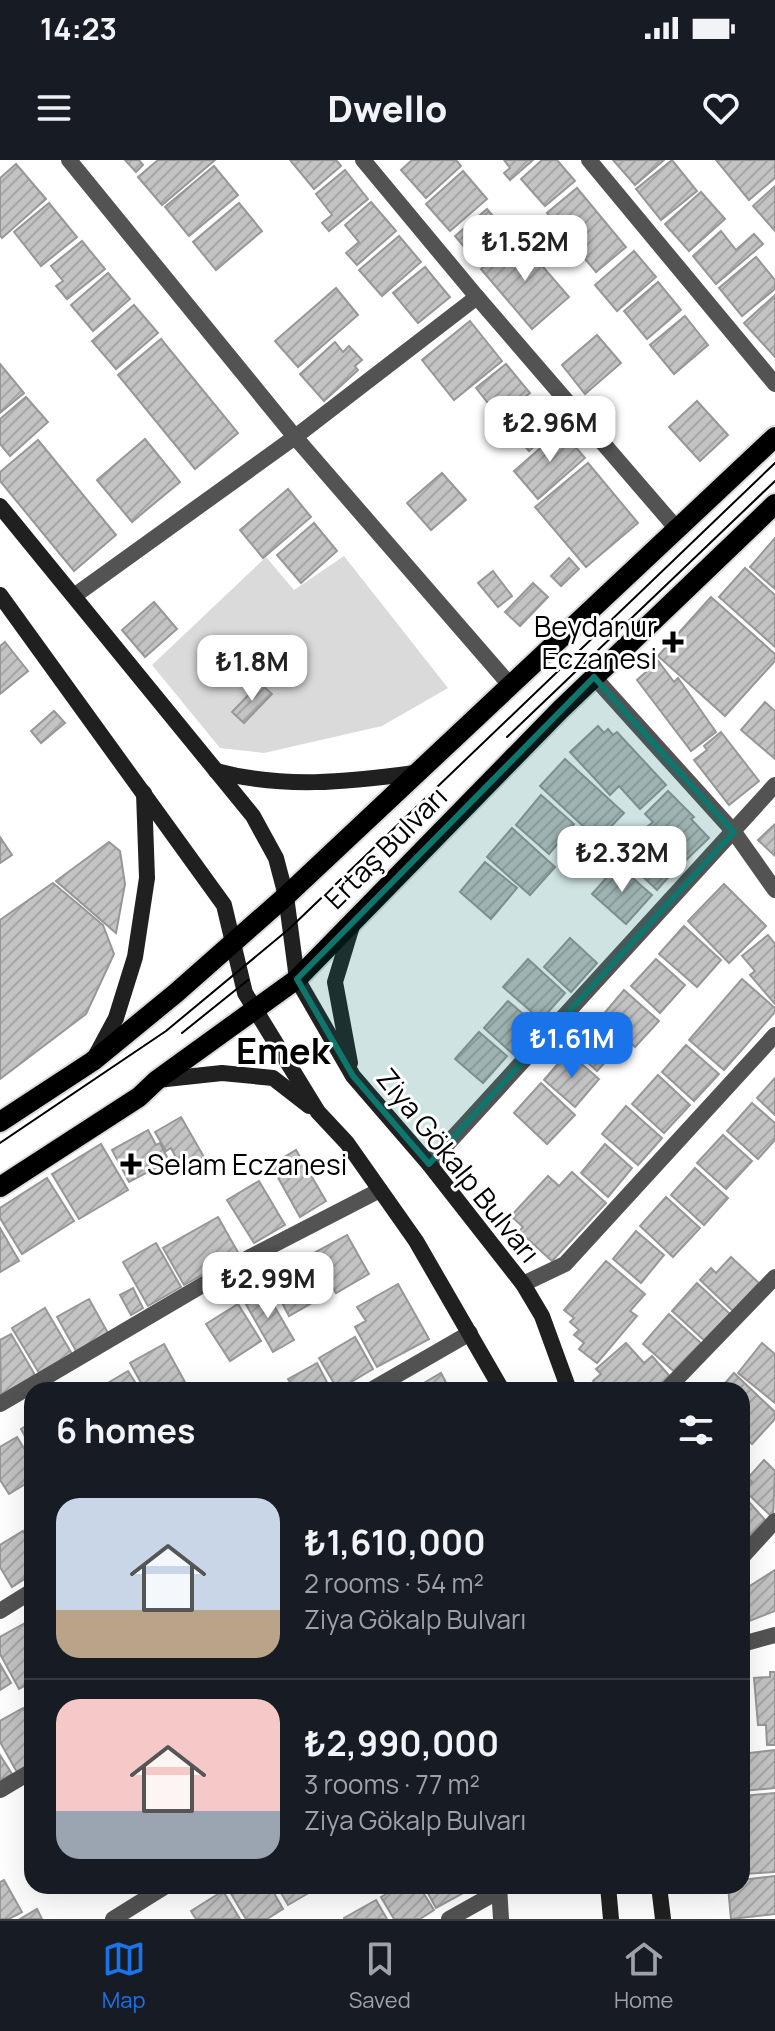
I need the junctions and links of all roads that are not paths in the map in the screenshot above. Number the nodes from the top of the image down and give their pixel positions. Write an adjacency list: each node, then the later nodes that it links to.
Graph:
1 (69, 160): 6 (street)
2 (363, 160): 4 (street)
3 (589, 160): 5 (street)
4 (477, 297): 6 (street); 10 (street)
5 (775, 384)
6 (295, 437): 12 (street); 14 (street)
7 (775, 437): 10 (main road, Ertaş Bulvarı)
8 (775, 504): 13 (main road, Ertaş Bulvarı)
9 (0, 506): 12 (main road)
10 (677, 529): 14 (main road, Ertaş Bulvarı)
11 (0, 595): 18 (main road)
12 (74, 596): 15 (main road)
13 (594, 677): 19 (street); 22 (main road, Ertaş Bulvarı)
14 (510, 685): 16 (main road, Ertaş Bulvarı)
15 (216, 771): 16 (main road); 21 (main road)
16 (415, 773): 21 (main road, Ertaş Bulvarı)
17 (775, 785): 19 (street)
18 (144, 792): 23 (main road); 27 (main road)
19 (734, 832): 20 (street); 32 (street)
20 (775, 890)
21 (286, 896): 23 (main road, Ertaş Bulvarı); 24 (main road)
22 (355, 916): 24 (main road, Ertaş Bulvarı); 28 (main road)
23 (235, 940): 25 (main road); 27 (main road, Ertaş Bulvarı)
24 (297, 979): 25 (main road, Ertaş Bulvarı); 28 (main road, Ziya Gökalp Bulvarı)
25 (255, 1010): 29 (main road, Ertaş Bulvarı); 30 (main road)
26 (775, 1035): 36 (street)
27 (93, 1061): 31 (main road, Ertaş Bulvarı)
28 (353, 1076): 32 (main road, Ziya Gökalp Bulvarı)
29 (157, 1080): 30 (main road); 33 (main road, Ertaş Bulvarı)
30 (318, 1112): 34 (main road)
31 (1, 1119)
32 (429, 1164): 36 (main road, Ziya Gökalp Bulvarı)
33 (0, 1187)
34 (380, 1190): 37 (main road); 38 (street)
35 (775, 1277): 42 (street)
36 (523, 1284): 41 (main road, Ziya Gökalp Bulvarı)
37 (470, 1333): 39 (street); 40 (main road)
38 (37, 1382)
39 (385, 1382)
40 (498, 1382)
41 (566, 1382)
42 (674, 1382)
43 (24, 1390): 44 (street)
44 (0, 1404)
45 (775, 1521): 46 (street)
46 (750, 1548)
47 (24, 1596): 48 (street)
48 (0, 1611)
49 (775, 1635): 50 (street)
50 (750, 1642)
51 (24, 1776): 52 (street)
52 (0, 1790)
53 (153, 1894): 58 (street)
54 (489, 1894): 59 (street)
55 (499, 1894): 60 (street)
56 (609, 1894): 61 (main road)
57 (660, 1894): 62 (main road)
58 (113, 1919)
59 (449, 1919)
60 (501, 1919)
61 (611, 1919)
62 (663, 1919)

